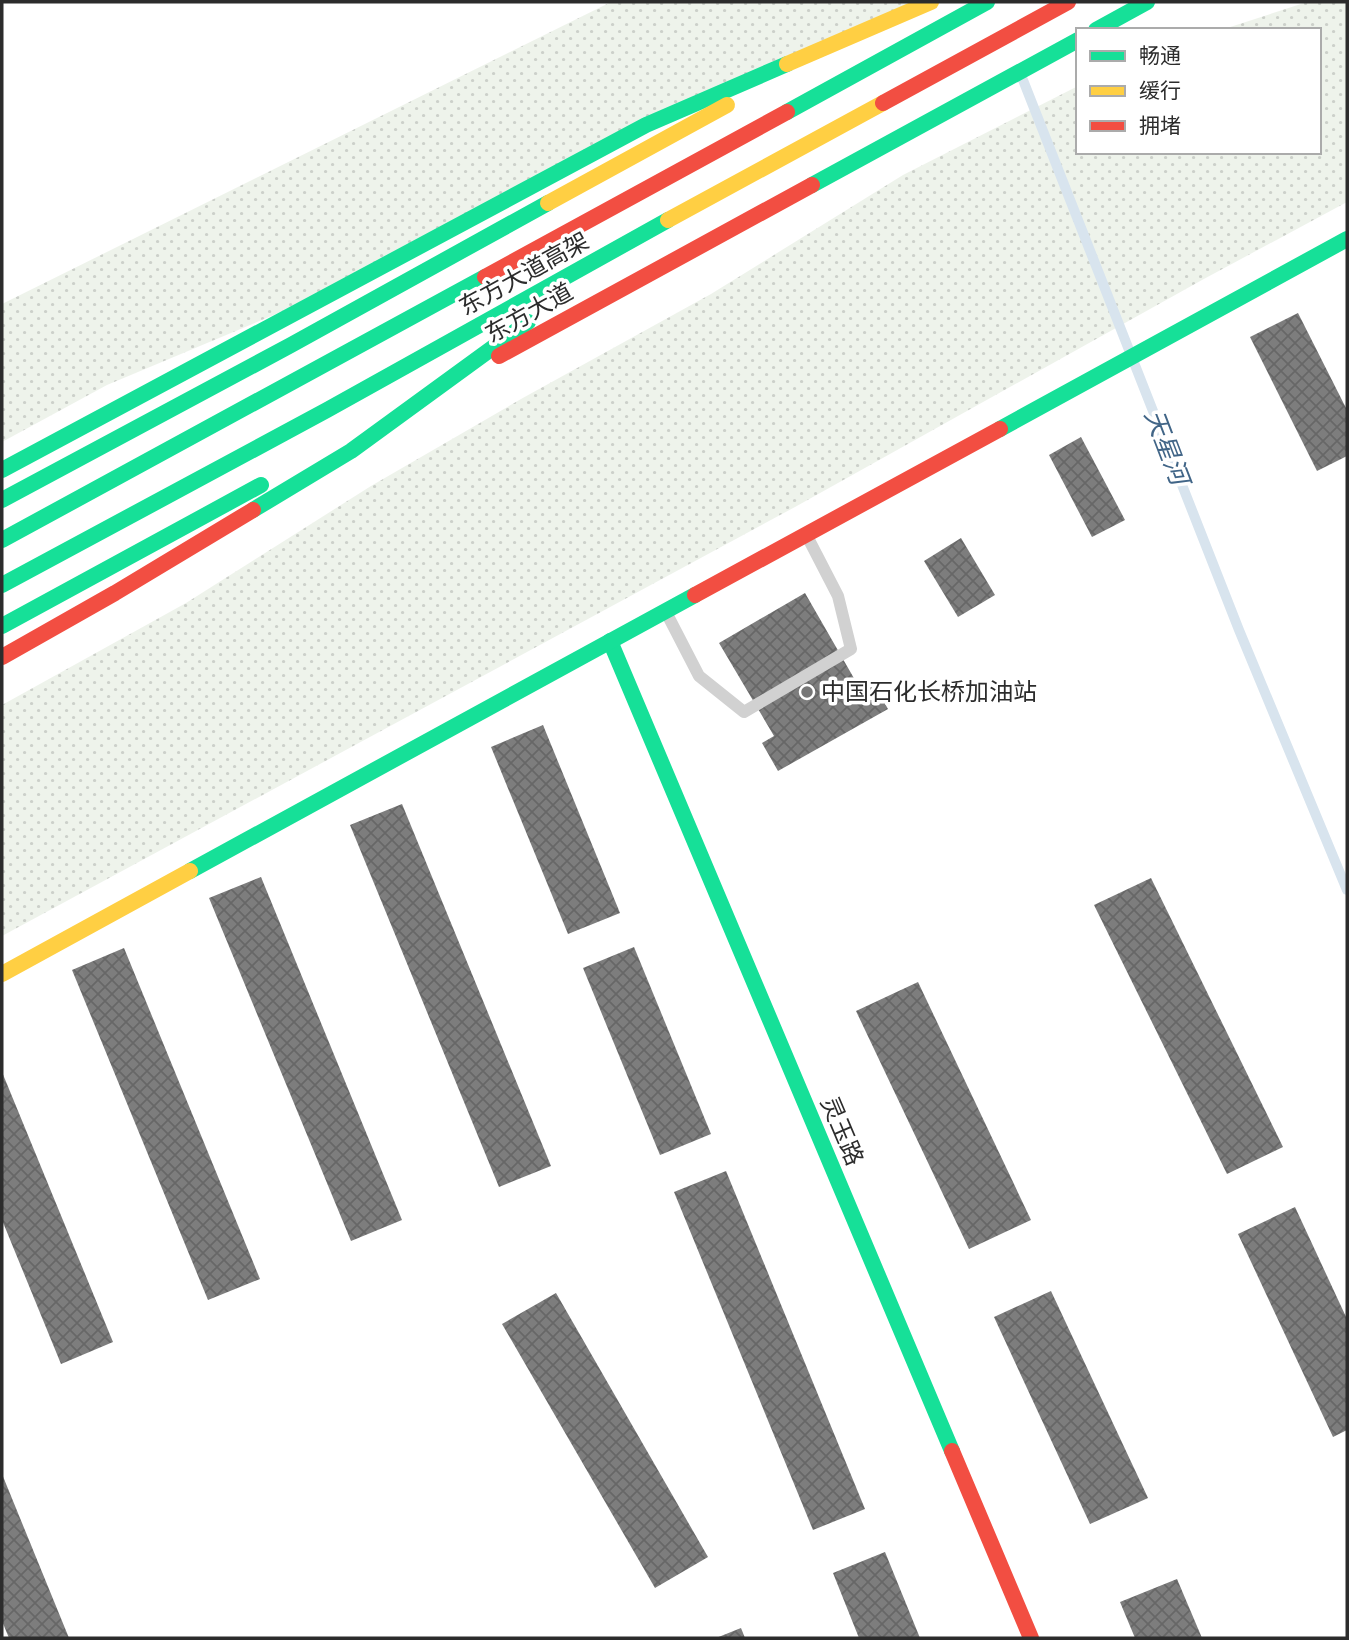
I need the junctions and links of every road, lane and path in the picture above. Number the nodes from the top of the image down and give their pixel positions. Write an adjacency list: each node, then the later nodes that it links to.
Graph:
1 (916, 2): 13 (main road)
2 (931, 2): 12 (main road)
3 (988, 2): 15 (main road, 东方大道高架)
4 (1068, 2): 8 (main road, 东方大道高架)
5 (1147, 2): 6 (main road)
6 (1100, 28)
7 (1076, 41): 18 (main road, 东方大道)
8 (665, 221): 10 (main road); 16 (main road, 东方大道高架)
9 (1347, 239): 14 (main road)
10 (564, 295)
11 (541, 312): 20 (main road)
12 (2, 470)
13 (2, 499)
14 (806, 534): 17 (main road); 17 (lane)
15 (2, 540)
16 (2, 585)
17 (665, 611): 19 (main road)
18 (2, 626)
19 (610, 641): 21 (main road); 22 (main road, 灵玉路)
20 (2, 657)
21 (2, 974)
22 (1031, 1638)

